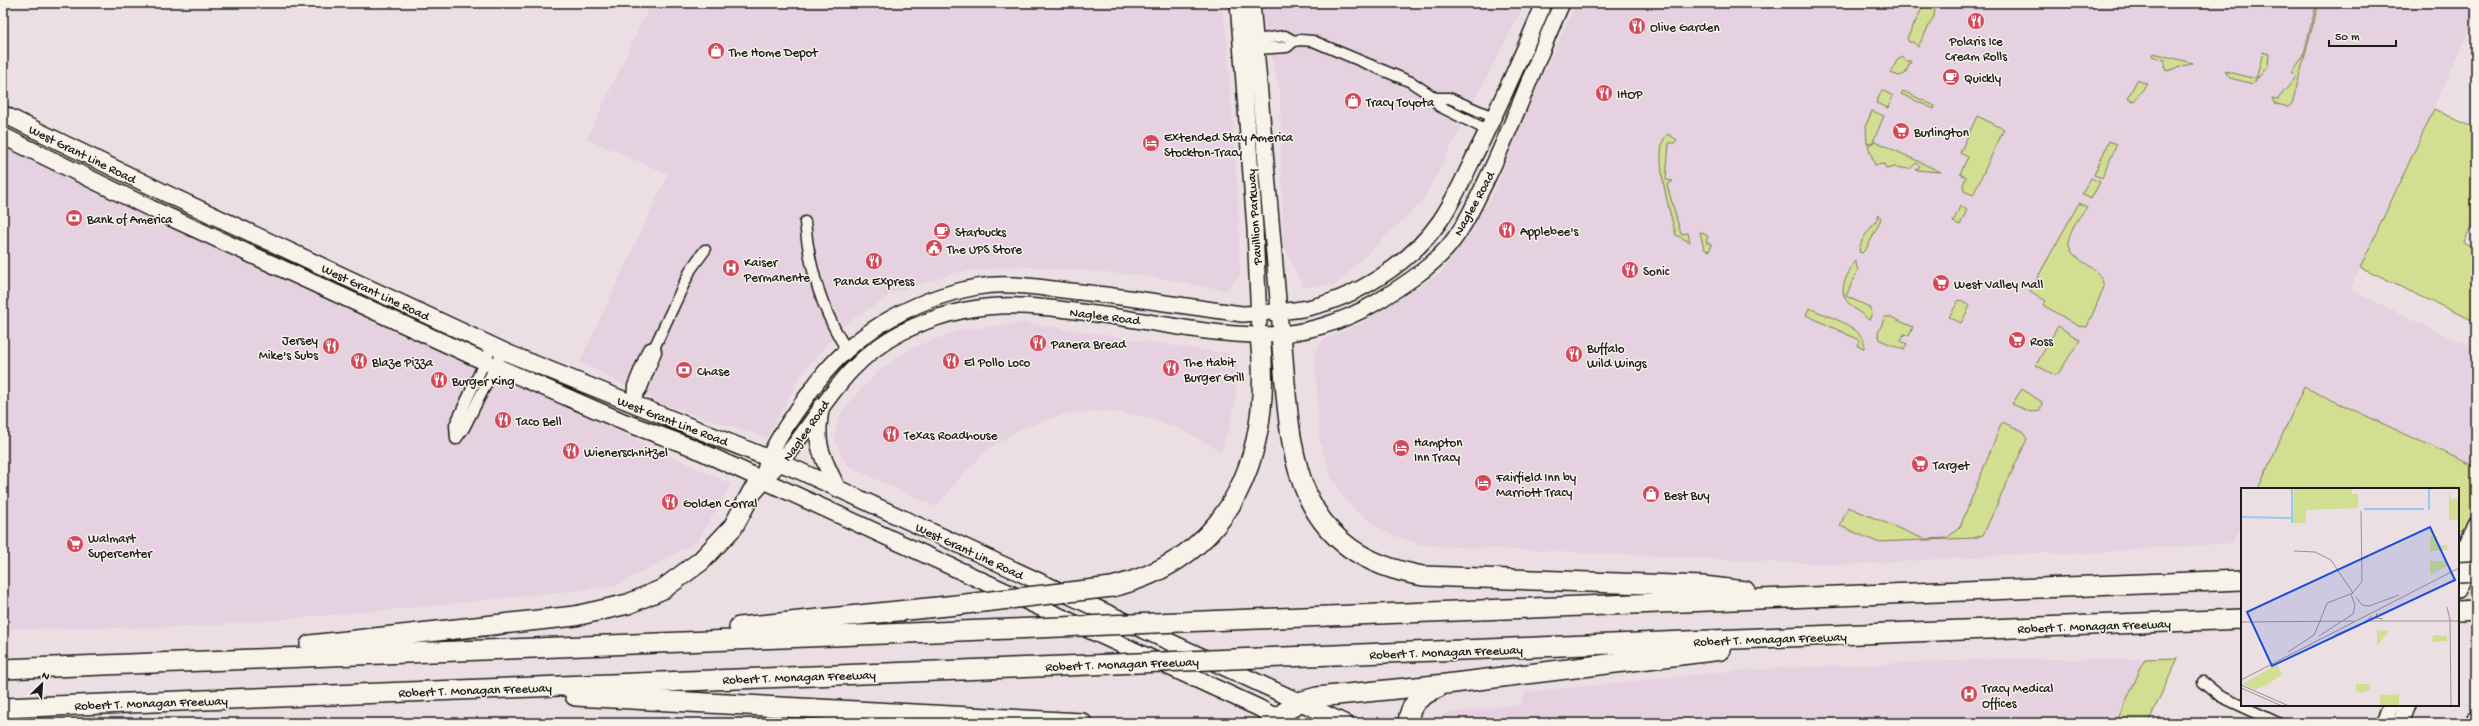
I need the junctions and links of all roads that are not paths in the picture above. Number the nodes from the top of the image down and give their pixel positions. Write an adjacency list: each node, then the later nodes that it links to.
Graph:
1 (1238, 3): 12 (main road, Pavillion Parkway)
2 (1252, 3): 5 (main road, Pavillion Parkway)
3 (1544, 3): 7 (main road, Naglee Road)
4 (1562, 3): 13 (main road, Naglee Road)
5 (1256, 45): 7 (street); 11 (main road, Pavillion Parkway)
6 (3, 114): 15 (main road, West Grant Line Road)
7 (1490, 123): 11 (main road, Naglee Road)
8 (3, 136): 17 (main road, West Grant Line Road)
9 (805, 222): 16 (street)
10 (705, 250): 18 (street)
11 (1279, 311): 12 (main road, Naglee Road); 13 (main road, Pavillion Parkway)
12 (1259, 313): 14 (main road, Pavillion Parkway); 16 (main road, Naglee Road)
13 (1281, 334): 14 (main road, Naglee Road); 30 (highway)
14 (1260, 335): 19 (main road, Naglee Road); 33 (highway, bridge)
15 (498, 348): 17 (street); 18 (main road, West Grant Line Road)
16 (848, 350): 20 (main road, Naglee Road)
17 (491, 364): 17 (street); 21 (main road, West Grant Line Road)
18 (632, 404): 20 (main road, West Grant Line Road)
19 (821, 407): 20 (main road, Naglee Road); 22 (main road)
20 (775, 460): 21 (main road, Naglee Road); 22 (main road, West Grant Line Road)
21 (762, 481): 34 (highway); 45 (main road, West Grant Line Road)
22 (837, 488): 39 (main road, West Grant Line Road)
23 (2476, 524): 25 (main road)
24 (2476, 551): 29 (main road)
25 (2459, 563)
26 (2476, 571): 27 (highway, bridge)
27 (2459, 572)
28 (2241, 580): 30 (highway)
29 (2459, 588)
30 (1777, 599): 33 (highway, bridge)
31 (2241, 619): 32 (highway, Robert T. Monagan Freeway)
32 (1771, 639): 37 (highway); 38 (highway, Robert T. Monagan Freeway, bridge)
33 (680, 642): 34 (highway)
34 (250, 659): 35 (highway)
35 (3, 669)
36 (2203, 682): 41 (street)
37 (1446, 684): 39 (highway); 48 (highway)
38 (510, 688): 44 (highway, Robert T. Monagan Freeway); 46 (highway)
39 (1299, 702): 45 (highway); 47 (main road, West Grant Line Road)
40 (2241, 706): 49 (street)
41 (2241, 706)
42 (2390, 706): 50 (main road)
43 (2407, 706): 51 (main road)
44 (3, 708)
45 (1277, 721)
46 (1082, 723)
47 (1345, 723)
48 (1408, 723)
49 (2278, 723)
50 (2383, 723)
51 (2400, 723)

